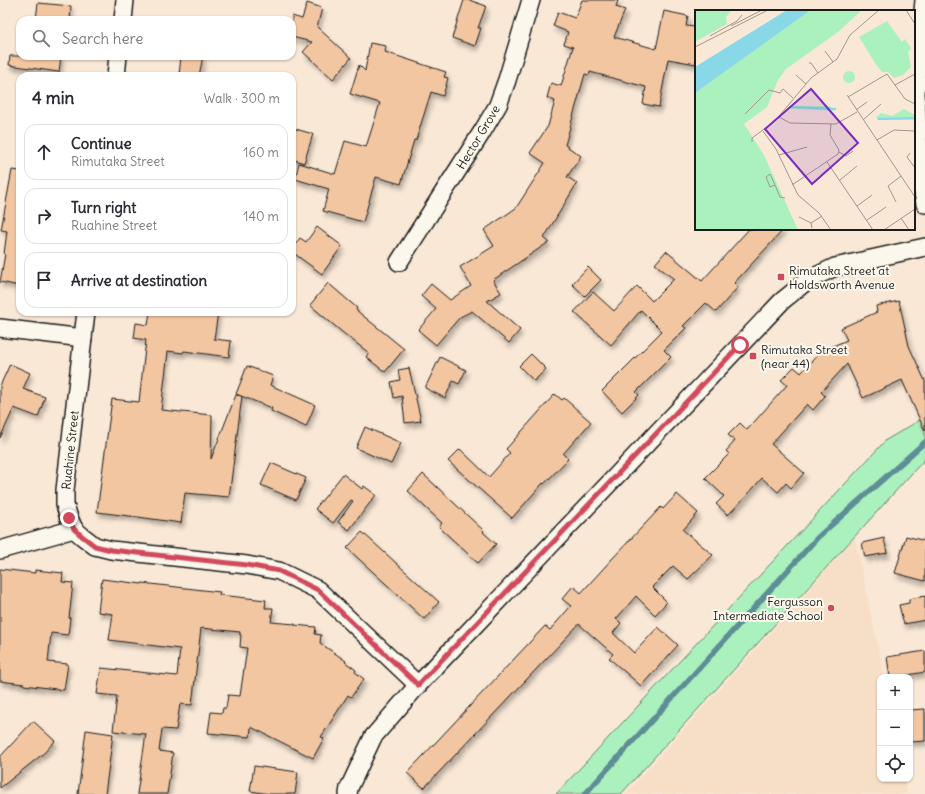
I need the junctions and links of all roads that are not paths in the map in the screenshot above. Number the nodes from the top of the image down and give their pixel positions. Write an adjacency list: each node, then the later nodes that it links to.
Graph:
1 (125, 0): 4 (street)
2 (531, 0): 9 (street, Hector Grove)
3 (924, 0): 7 (street)
4 (123, 16)
5 (118, 60): 6 (street)
6 (116, 72)
7 (925, 204)
8 (925, 247): 15 (street)
9 (399, 262)
10 (86, 316): 12 (street, Ruahine Street)
11 (0, 328): 12 (street)
12 (83, 338): 13 (street, Ruahine Street)
13 (74, 529): 14 (street); 15 (street, Ruahine Street)
14 (0, 550)
15 (418, 685): 16 (street)
16 (348, 794)

